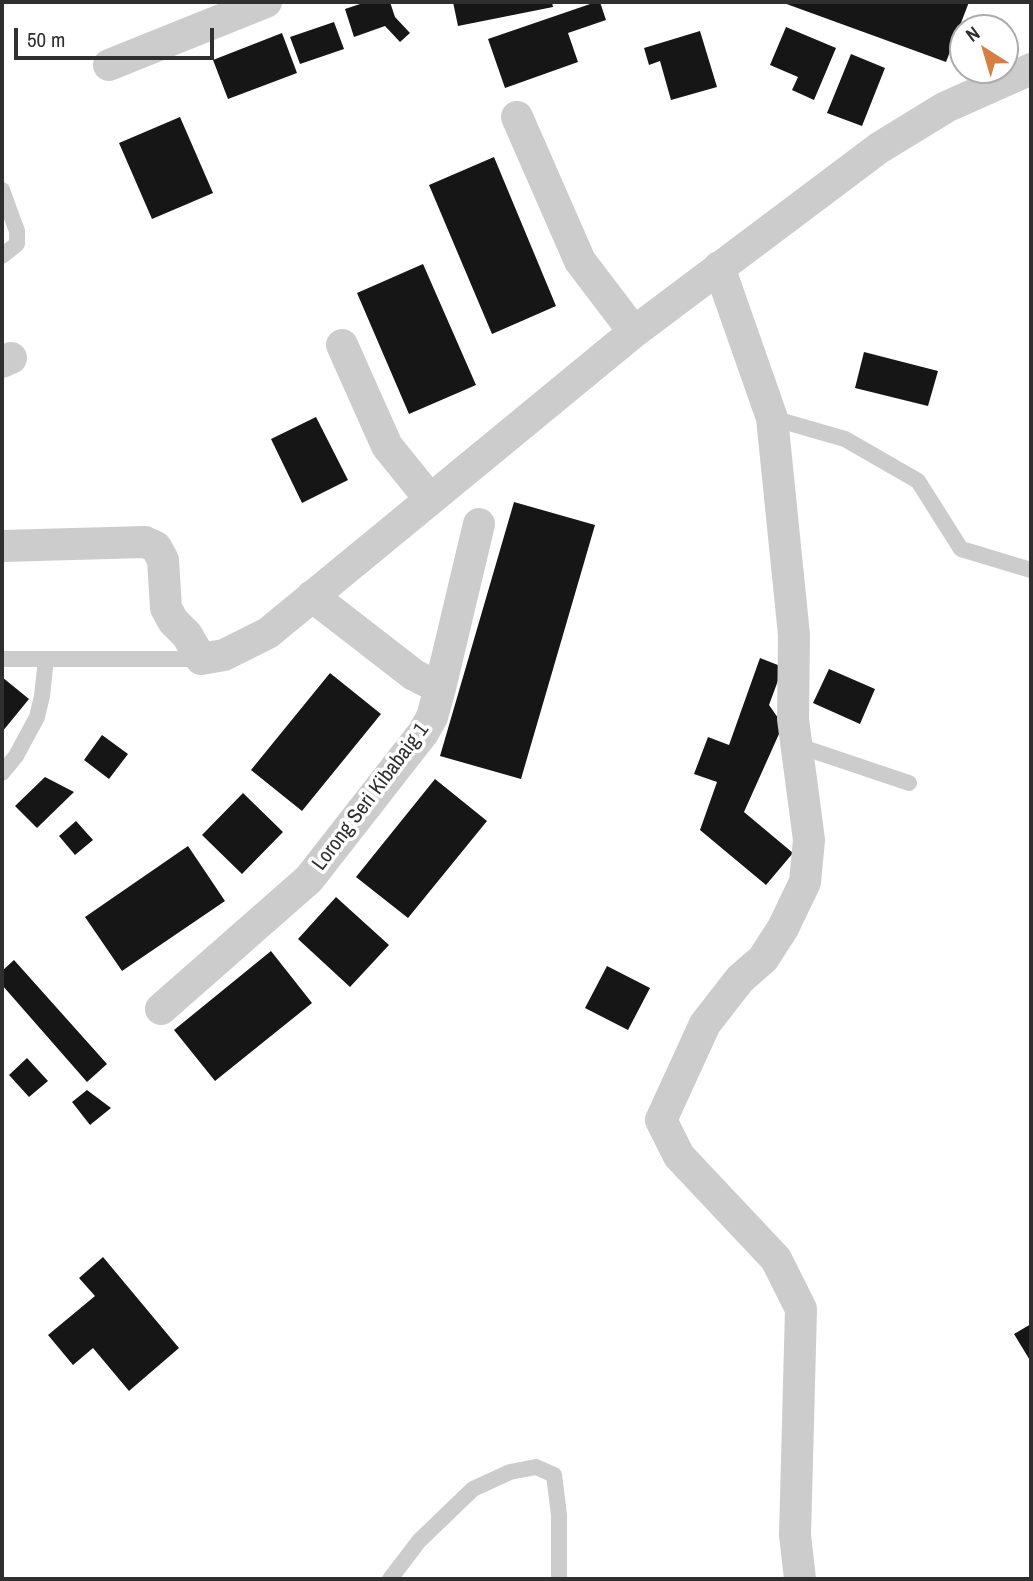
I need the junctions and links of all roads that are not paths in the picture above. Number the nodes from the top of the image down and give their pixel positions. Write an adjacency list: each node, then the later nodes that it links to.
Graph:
1 (267, 2): 2 (street)
2 (109, 65)
3 (1031, 69): 7 (street)
4 (517, 117): 8 (street)
5 (2, 190): 6 (lane)
6 (2, 256)
7 (719, 267): 8 (street); 10 (street)
8 (634, 332): 11 (street)
9 (342, 345): 11 (street)
10 (772, 418): 14 (lane); 20 (street)
11 (429, 498): 15 (street)
12 (480, 524): 19 (street, Lorong Seri Kibabaig 1)
13 (2, 546): 18 (street)
14 (1031, 570)
15 (312, 596): 18 (street); 19 (street)
16 (2, 659): 17 (lane)
17 (46, 659): 18 (lane); 21 (lane)
18 (201, 659)
19 (440, 688): 23 (street, Lorong Seri Kibabaig 1)
20 (799, 747): 22 (lane); 26 (street)
21 (2, 773)
22 (909, 783)
23 (160, 1009)
24 (390, 1579): 25 (lane)
25 (559, 1579)
26 (800, 1579)

